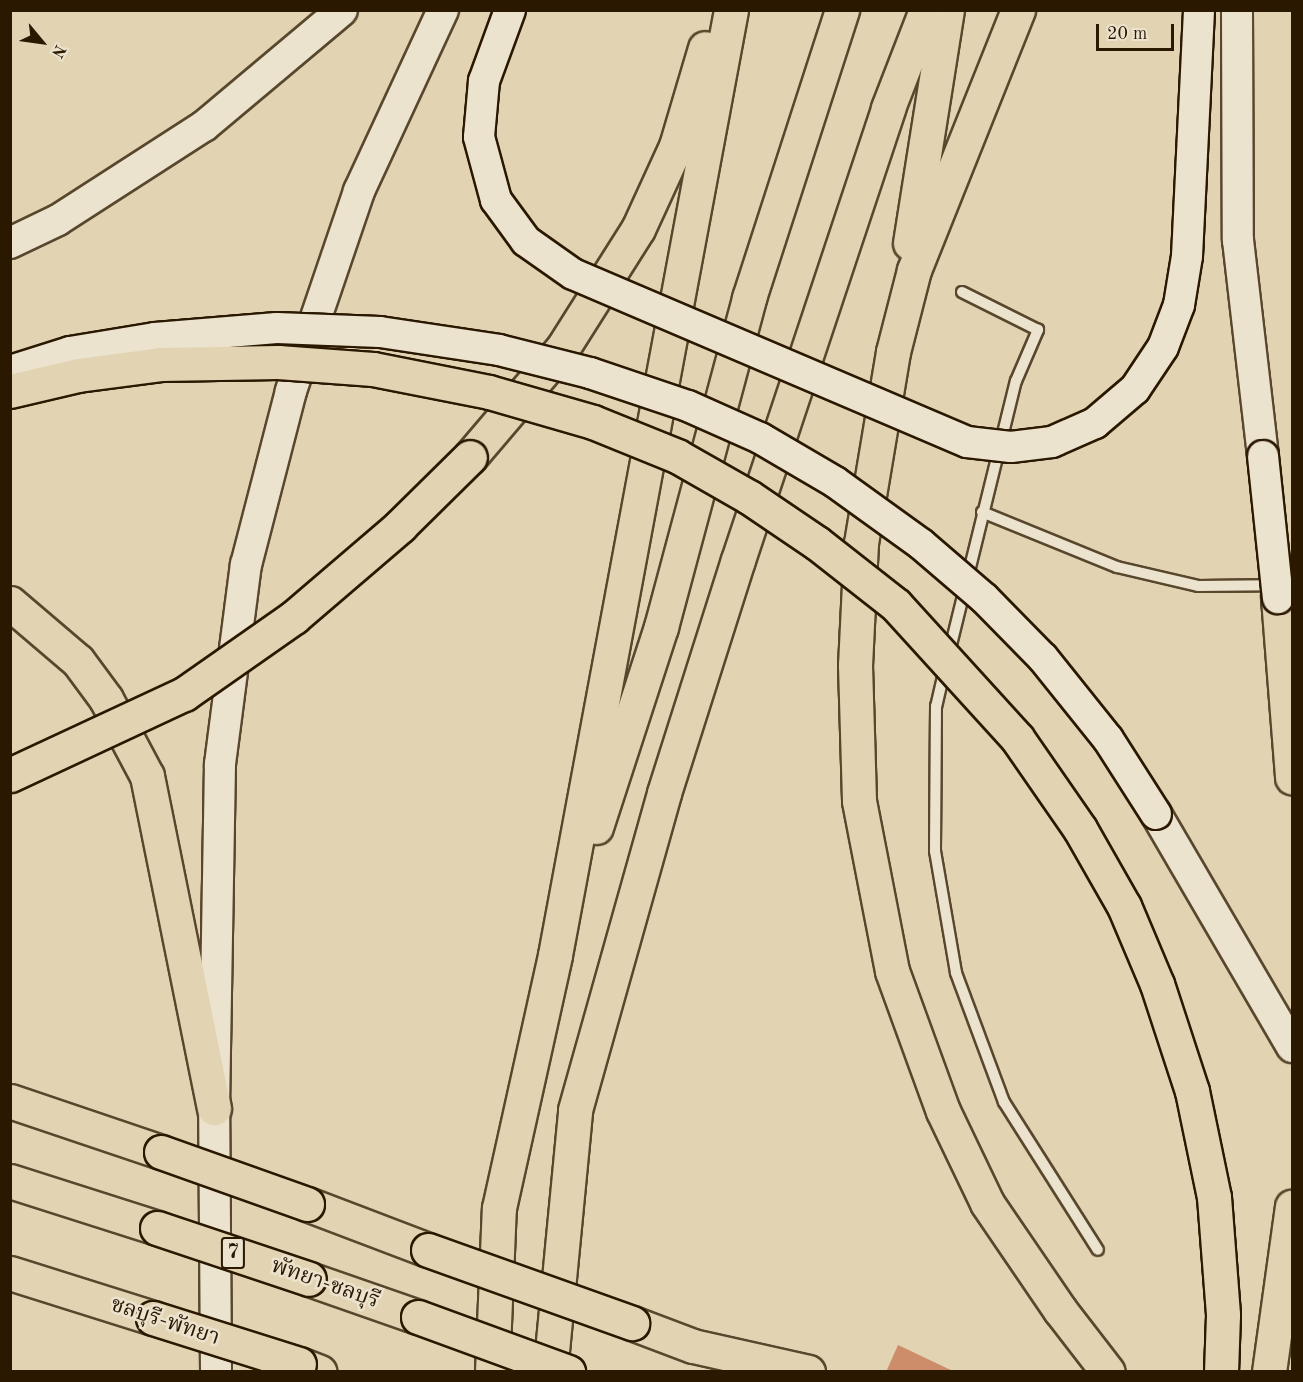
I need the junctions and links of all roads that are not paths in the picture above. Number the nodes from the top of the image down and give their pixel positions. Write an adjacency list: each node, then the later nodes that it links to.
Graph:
1 (342, 10): 12 (main road)
2 (443, 10): 26 (main road)
3 (510, 10): 10 (main road, bridge)
4 (716, 10): 21 (main road, bridge)
5 (731, 10): 23 (main road)
6 (842, 10): 23 (main road)
7 (926, 10): 36 (main road)
8 (947, 10): 14 (main road)
9 (1018, 10): 14 (main road)
10 (1199, 10)
11 (1237, 10): 18 (main road, bridge)
12 (10, 243)
13 (962, 292): 17 (lane)
14 (893, 352): 39 (main road)
15 (10, 371): 24 (main road, bridge)
16 (10, 391): 40 (main road, bridge)
17 (982, 512): 18 (lane); 29 (lane)
18 (1285, 591): 20 (main road); 22 (main road)
19 (10, 603): 26 (main road)
20 (1293, 689)
21 (10, 775)
22 (1293, 777)
23 (555, 954): 35 (main road)
24 (1293, 1047)
25 (10, 1101): 38 (main road, bridge)
26 (214, 1107): 31 (main road)
27 (10, 1181): 37 (main road, พัทยา-ชลบุรี / 7, bridge)
28 (1293, 1207): 41 (main road)
29 (1098, 1250)
30 (10, 1273): 32 (main road, ชลบุรี-พัทยา, bridge)
31 (216, 1292): 33 (main road); 34 (main road)
32 (310, 1368)
33 (216, 1371)
34 (229, 1371)
35 (492, 1371)
36 (550, 1371)
37 (568, 1371)
38 (808, 1371)
39 (1108, 1371)
40 (1221, 1371)
41 (1269, 1371)

